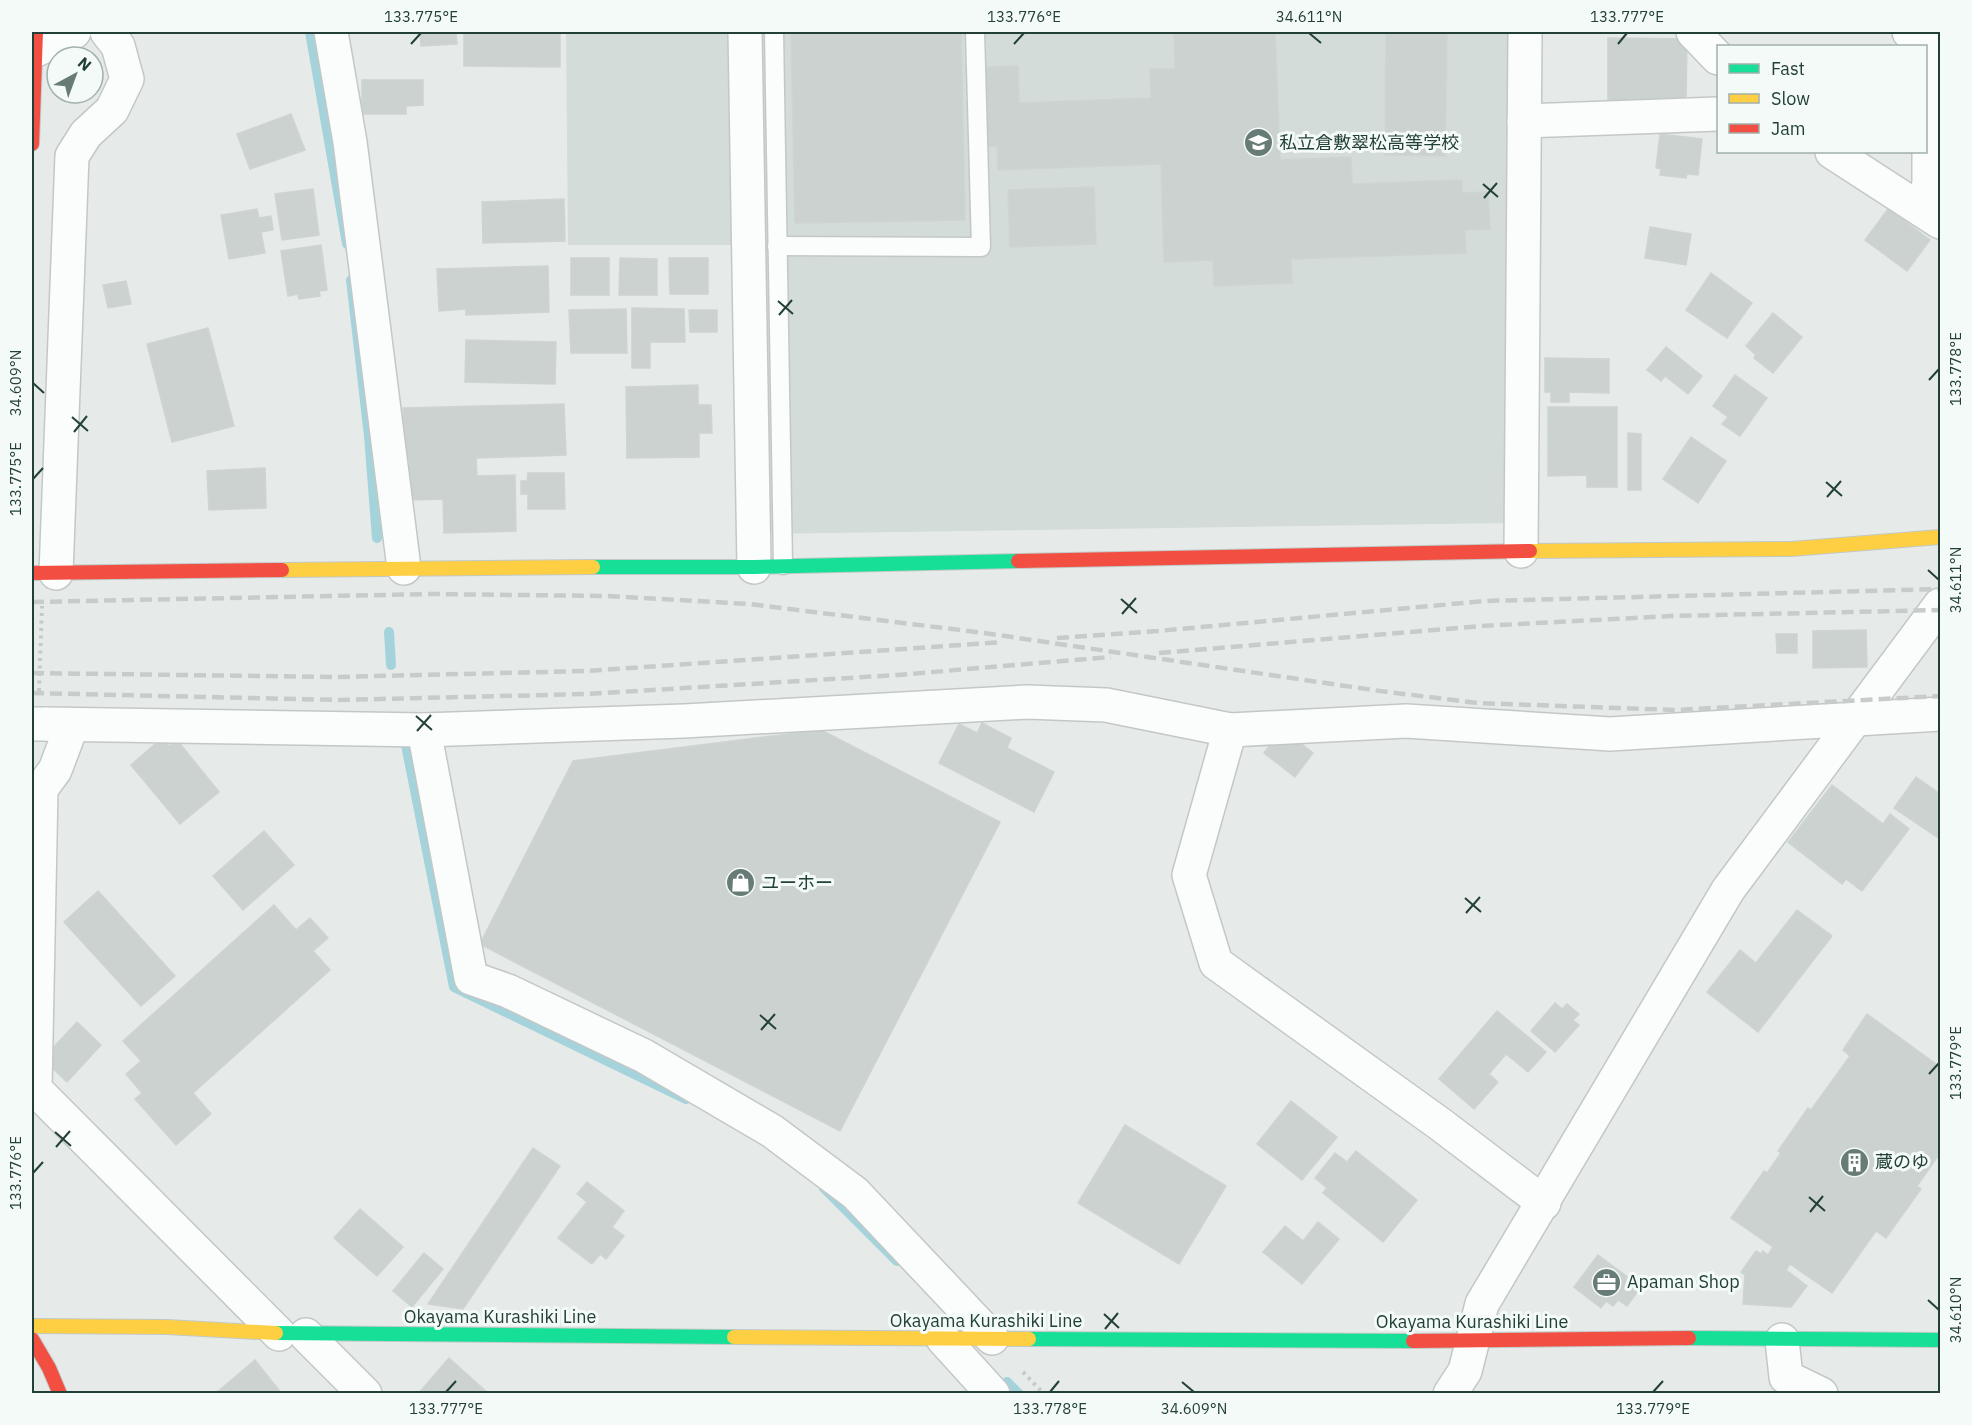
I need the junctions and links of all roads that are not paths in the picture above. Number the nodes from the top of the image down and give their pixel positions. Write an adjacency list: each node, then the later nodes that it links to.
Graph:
1 (74, 32): 11 (street)
2 (87, 32): 10 (street)
3 (331, 32): 24 (street)
4 (745, 32): 23 (street)
5 (774, 32): 20 (lane)
6 (975, 32): 20 (lane)
7 (1525, 32): 16 (street)
8 (1693, 32): 14 (street)
9 (1909, 32): 12 (street)
10 (112, 39): 25 (street)
11 (35, 43): 17 (main road)
12 (1926, 45)
13 (1927, 46): 19 (street)
14 (1717, 56)
15 (1717, 114): 16 (street)
16 (1524, 120): 22 (street)
17 (32, 144)
18 (1834, 153): 19 (street)
19 (1933, 217)
20 (777, 246): 23 (lane)
21 (1941, 537): 22 (main road)
22 (1521, 552): 23 (main road)
23 (768, 566): 24 (main road)
24 (404, 568): 25 (main road)
25 (42, 573)
26 (1941, 605): 28 (street)
27 (1941, 714): 28 (street)
28 (1855, 720): 31 (street); 32 (street)
29 (50, 724): 30 (street); 34 (street)
30 (424, 730): 31 (street); 35 (street)
31 (1230, 730): 32 (street)
32 (1544, 1203): 40 (street)
33 (32, 1326): 34 (main road, Okayama Kurashiki Line)
34 (292, 1334): 37 (main road, Okayama Kurashiki Line); 42 (street)
35 (992, 1338): 37 (main road, Okayama Kurashiki Line); 40 (main road, Okayama Kurashiki Line)
36 (32, 1339): 41 (main road)
37 (943, 1339): 43 (street)
38 (1782, 1340): 39 (main road, Okayama Kurashiki Line); 40 (main road, Okayama Kurashiki Line); 45 (street)
39 (1941, 1340)
40 (1473, 1341): 44 (street)
41 (60, 1394)
42 (365, 1394)
43 (993, 1394)
44 (1450, 1394)
45 (1821, 1394)

